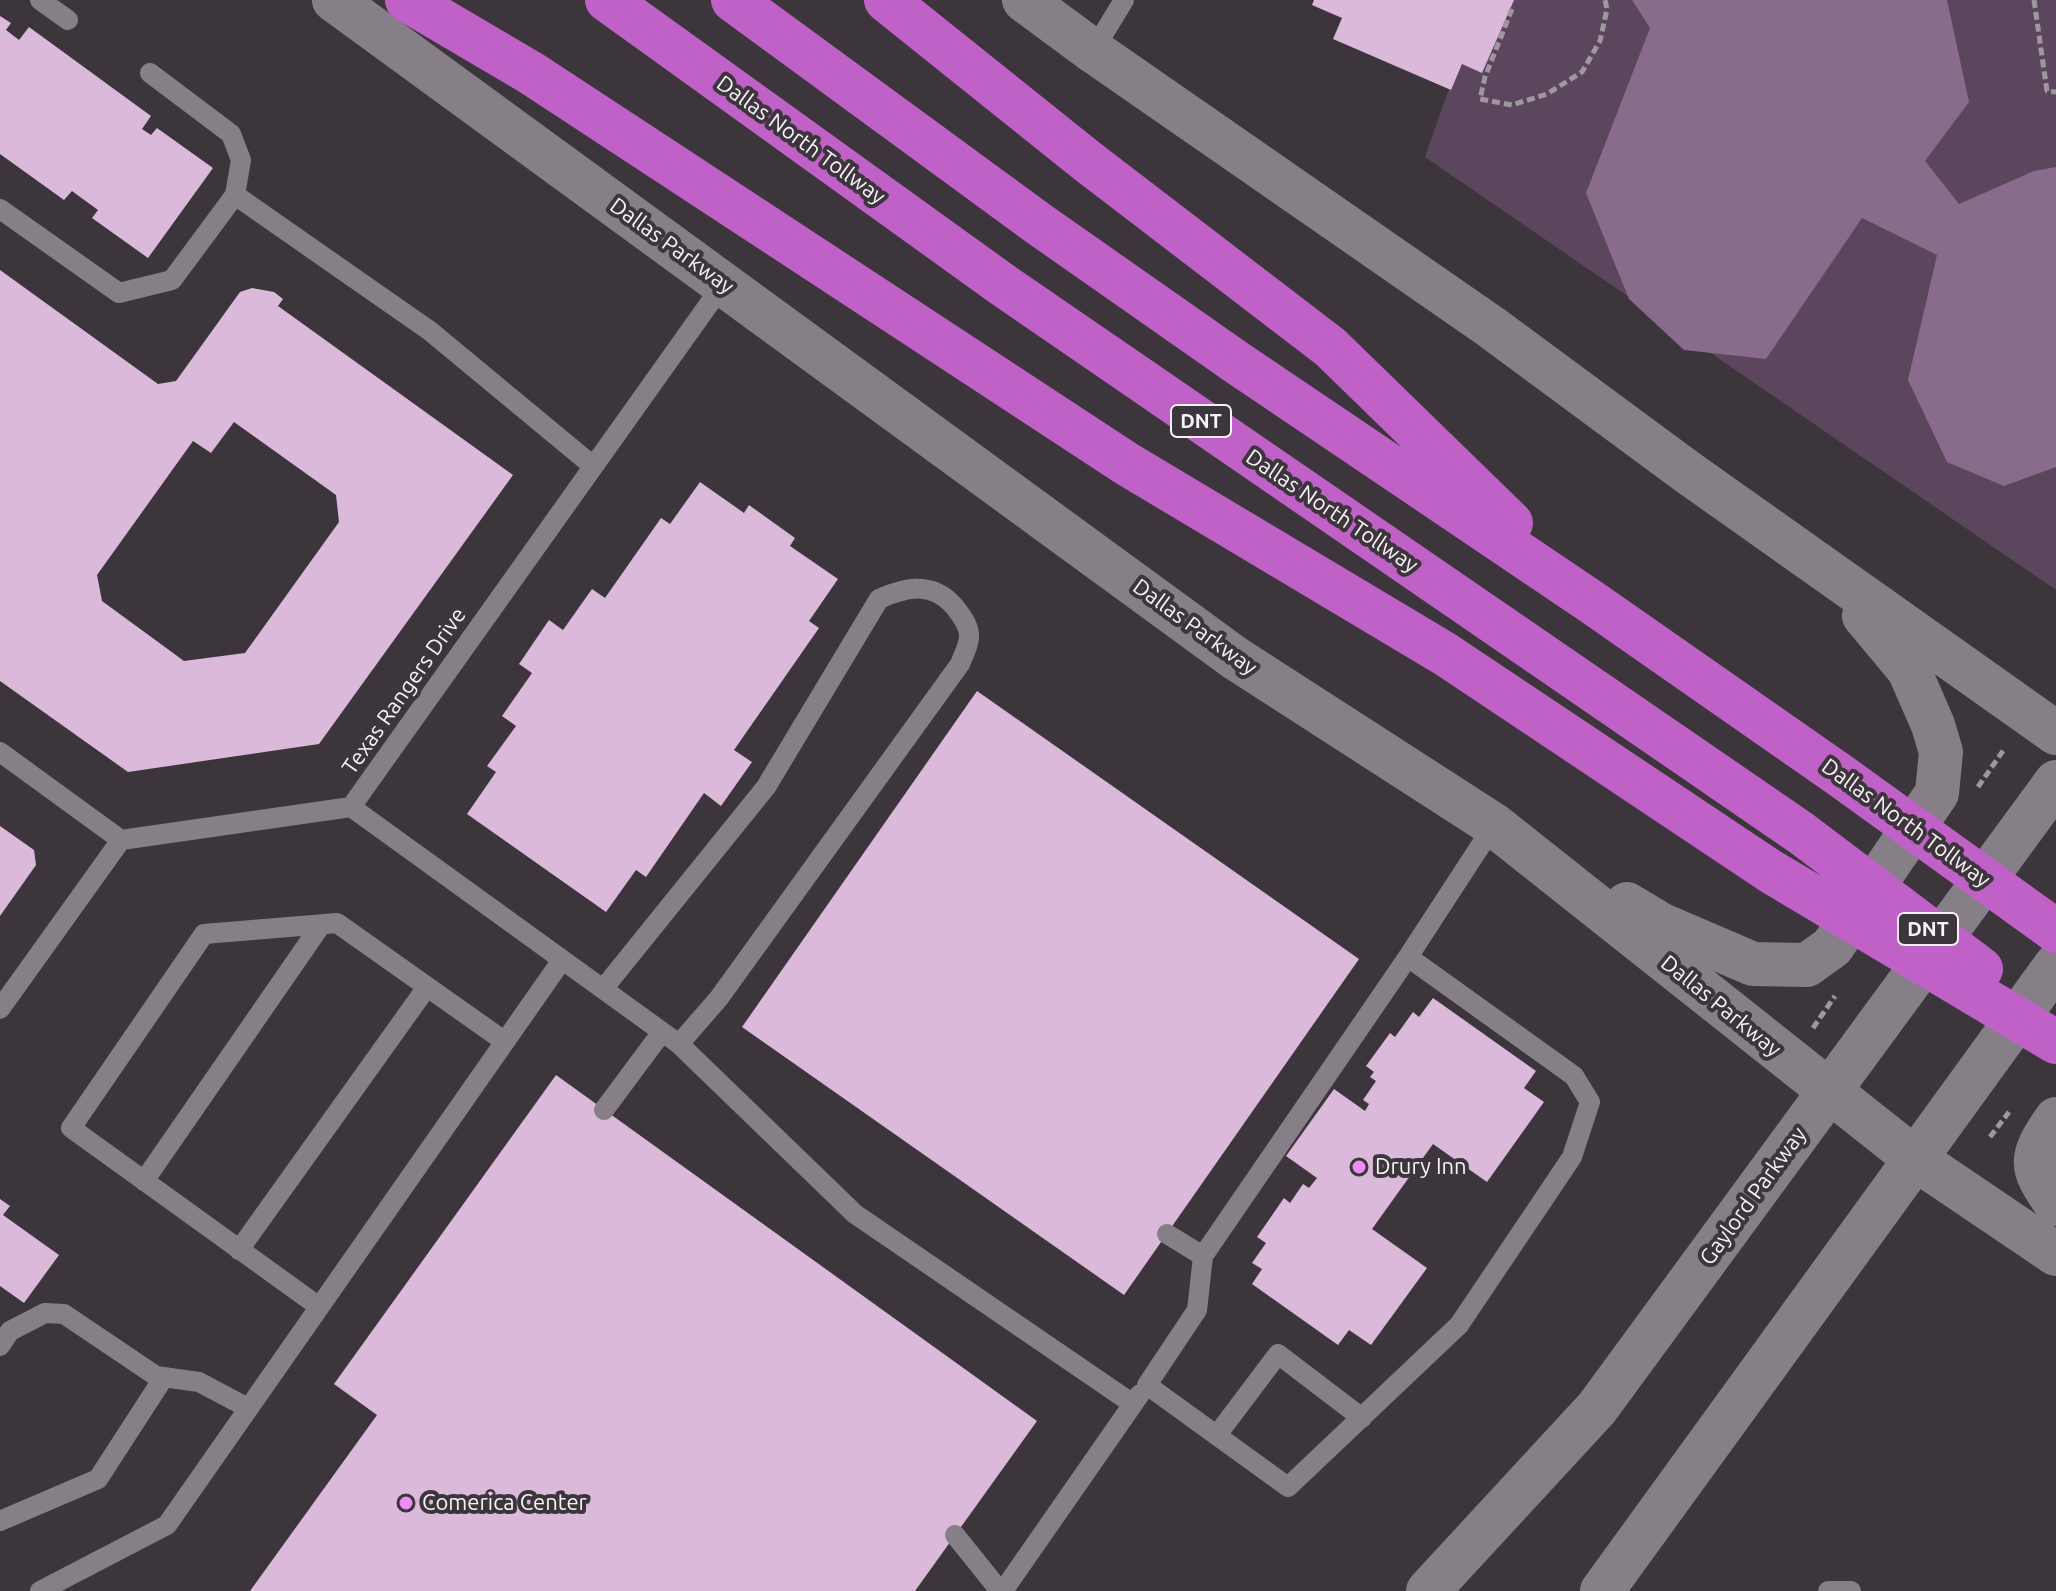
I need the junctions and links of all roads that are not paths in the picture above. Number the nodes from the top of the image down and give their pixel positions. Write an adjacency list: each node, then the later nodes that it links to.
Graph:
1 (40, 0): 9 (lane)
2 (334, 0): 14 (main road, Dallas Parkway)
3 (407, 0): 35 (highway)
4 (607, 0): 32 (highway, Dallas North Tollway / DNT)
5 (733, 0): 17 (highway, Dallas North Tollway)
6 (886, 0): 17 (highway)
7 (1024, 0): 10 (main road)
8 (1124, 0): 10 (lane)
9 (68, 20)
10 (1093, 51): 16 (main road)
11 (150, 73): 12 (lane)
12 (235, 195): 13 (lane); 15 (lane)
13 (0, 209)
14 (724, 283): 15 (lane, Texas Rangers Drive); 22 (main road, Dallas Parkway)
15 (593, 466): 21 (lane, Texas Rangers Drive)
16 (1819, 564): 18 (main road); 22 (main road)
17 (1593, 603): 25 (highway, Dallas North Tollway)
18 (2056, 733)
19 (0, 752): 23 (lane)
20 (2056, 782): 37 (main road, Gaylord Parkway)
21 (351, 807): 23 (lane, Texas Rangers Drive); 27 (lane)
22 (1494, 825): 26 (lane); 37 (main road, Dallas Parkway)
23 (121, 840): 31 (lane)
24 (321, 925): 29 (lane); 41 (lane); 41 (lane)
25 (2056, 931)
26 (1408, 957): 46 (lane); 53 (lane)
27 (562, 960): 30 (lane); 34 (lane)
28 (2056, 965): 40 (main road)
29 (427, 987): 34 (lane); 44 (lane)
30 (603, 989): 33 (lane); 36 (lane)
31 (0, 1009)
32 (2056, 1025)
33 (662, 1032): 36 (lane); 38 (lane)
34 (504, 1041): 47 (lane)
35 (2056, 1042)
36 (679, 1044): 51 (lane)
37 (1829, 1092): 40 (main road, Dallas Parkway); 59 (main road, Gaylord Parkway)
38 (604, 1110)
39 (2056, 1119): 42 (main road)
40 (1914, 1158): 45 (main road, Dallas Parkway); 60 (main road)
41 (144, 1181): 44 (lane)
42 (2056, 1204)
43 (1167, 1234): 46 (lane)
44 (239, 1250): 47 (lane)
45 (2056, 1254)
46 (1203, 1256): 50 (lane)
47 (318, 1306): 52 (lane)
48 (0, 1346): 49 (lane)
49 (164, 1377): 52 (lane); 55 (lane)
50 (1147, 1385): 51 (lane); 54 (lane)
51 (1133, 1404): 58 (lane)
52 (248, 1408): 57 (lane)
53 (1362, 1418): 54 (lane); 54 (lane)
54 (1217, 1435)
55 (0, 1521)
56 (955, 1535): 58 (lane)
57 (40, 1591)
58 (1002, 1591)
59 (1428, 1591)
60 (1602, 1591)
61 (1828, 1591): 62 (lane)
62 (1851, 1591)

